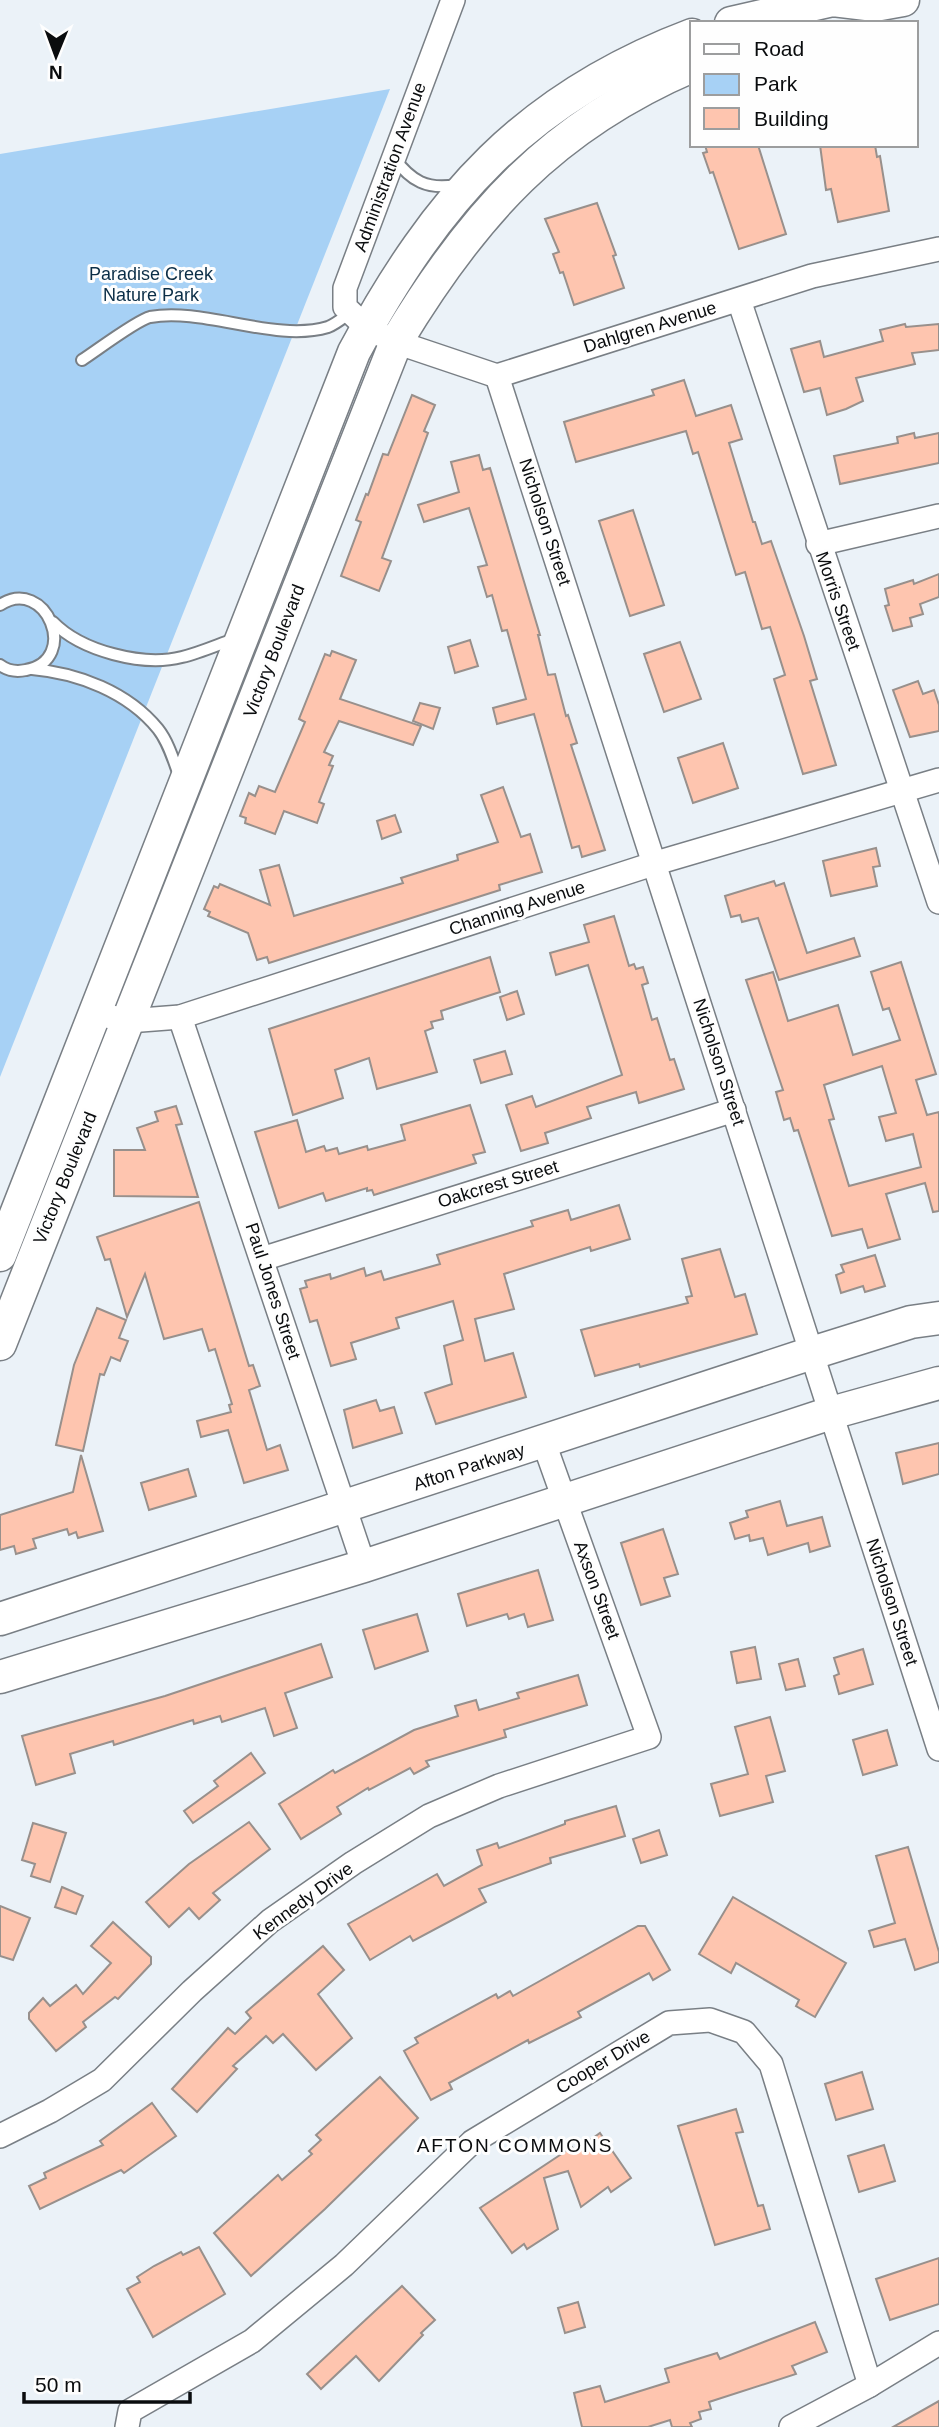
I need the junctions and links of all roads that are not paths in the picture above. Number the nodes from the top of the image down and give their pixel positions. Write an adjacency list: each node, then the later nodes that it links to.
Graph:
1 (453, 0): 7 (street, Administration Avenue)
2 (889, 2): 3 (main road); 4 (main road)
3 (740, 21)
4 (851, 21)
5 (690, 36): 8 (main road, Victory Boulevard)
6 (690, 67): 12 (main road, Victory Boulevard)
7 (394, 159): 8 (lane); 11 (street, Administration Avenue)
8 (466, 183): 11 (main road, Victory Boulevard)
9 (939, 249): 10 (street, Dahlgren Avenue)
10 (739, 300): 14 (street, Dahlgren Avenue); 16 (street, Morris Street)
11 (359, 320): 12 (street); 13 (lane); 19 (main road, Victory Boulevard)
12 (396, 342): 14 (street); 29 (main road, Victory Boulevard)
13 (82, 360)
14 (497, 376): 25 (street, Nicholson Street)
15 (939, 516): 16 (street)
16 (818, 544): 24 (street, Morris Street)
17 (0, 605): 18 (lane)
18 (53, 622): 19 (lane); 21 (lane)
19 (243, 635): 23 (main road, Victory Boulevard)
20 (0, 665): 21 (lane)
21 (33, 669): 23 (lane)
22 (939, 780): 24 (street, Channing Avenue)
23 (183, 788): 27 (main road, Victory Boulevard)
24 (902, 791): 25 (street, Channing Avenue); 26 (street, Morris Street)
25 (656, 863): 28 (street, Channing Avenue); 30 (street, Nicholson Street)
26 (939, 902)
27 (95, 1013): 29 (street, Channing Avenue); 31 (main road, Victory Boulevard)
28 (180, 1017): 29 (street, Channing Avenue); 32 (street, Paul Jones Street)
29 (128, 1021): 34 (main road, Victory Boulevard)
30 (734, 1110): 32 (street, Oakcrest Street); 35 (street, Nicholson Street)
31 (0, 1255)
32 (262, 1259): 40 (street, Paul Jones Street)
33 (939, 1318): 35 (main road, Afton Parkway)
34 (0, 1344)
35 (812, 1353): 37 (street, Nicholson Street); 38 (main road, Afton Parkway)
36 (939, 1383): 37 (main road)
37 (831, 1413): 39 (main road); 45 (street, Nicholson Street)
38 (544, 1443): 39 (street, Axson Street); 40 (main road, Afton Parkway)
39 (565, 1500): 41 (main road); 44 (street, Axson Street)
40 (344, 1507): 41 (street, Paul Jones Street); 42 (main road, Afton Parkway)
41 (364, 1566): 43 (main road)
42 (0, 1619)
43 (0, 1677)
44 (649, 1737): 46 (street, Kennedy Drive)
45 (939, 1749)
46 (0, 2136)
47 (939, 2343): 48 (street)
48 (870, 2385): 49 (street, Cooper Drive); 50 (street)
49 (127, 2427)
50 (792, 2427)

